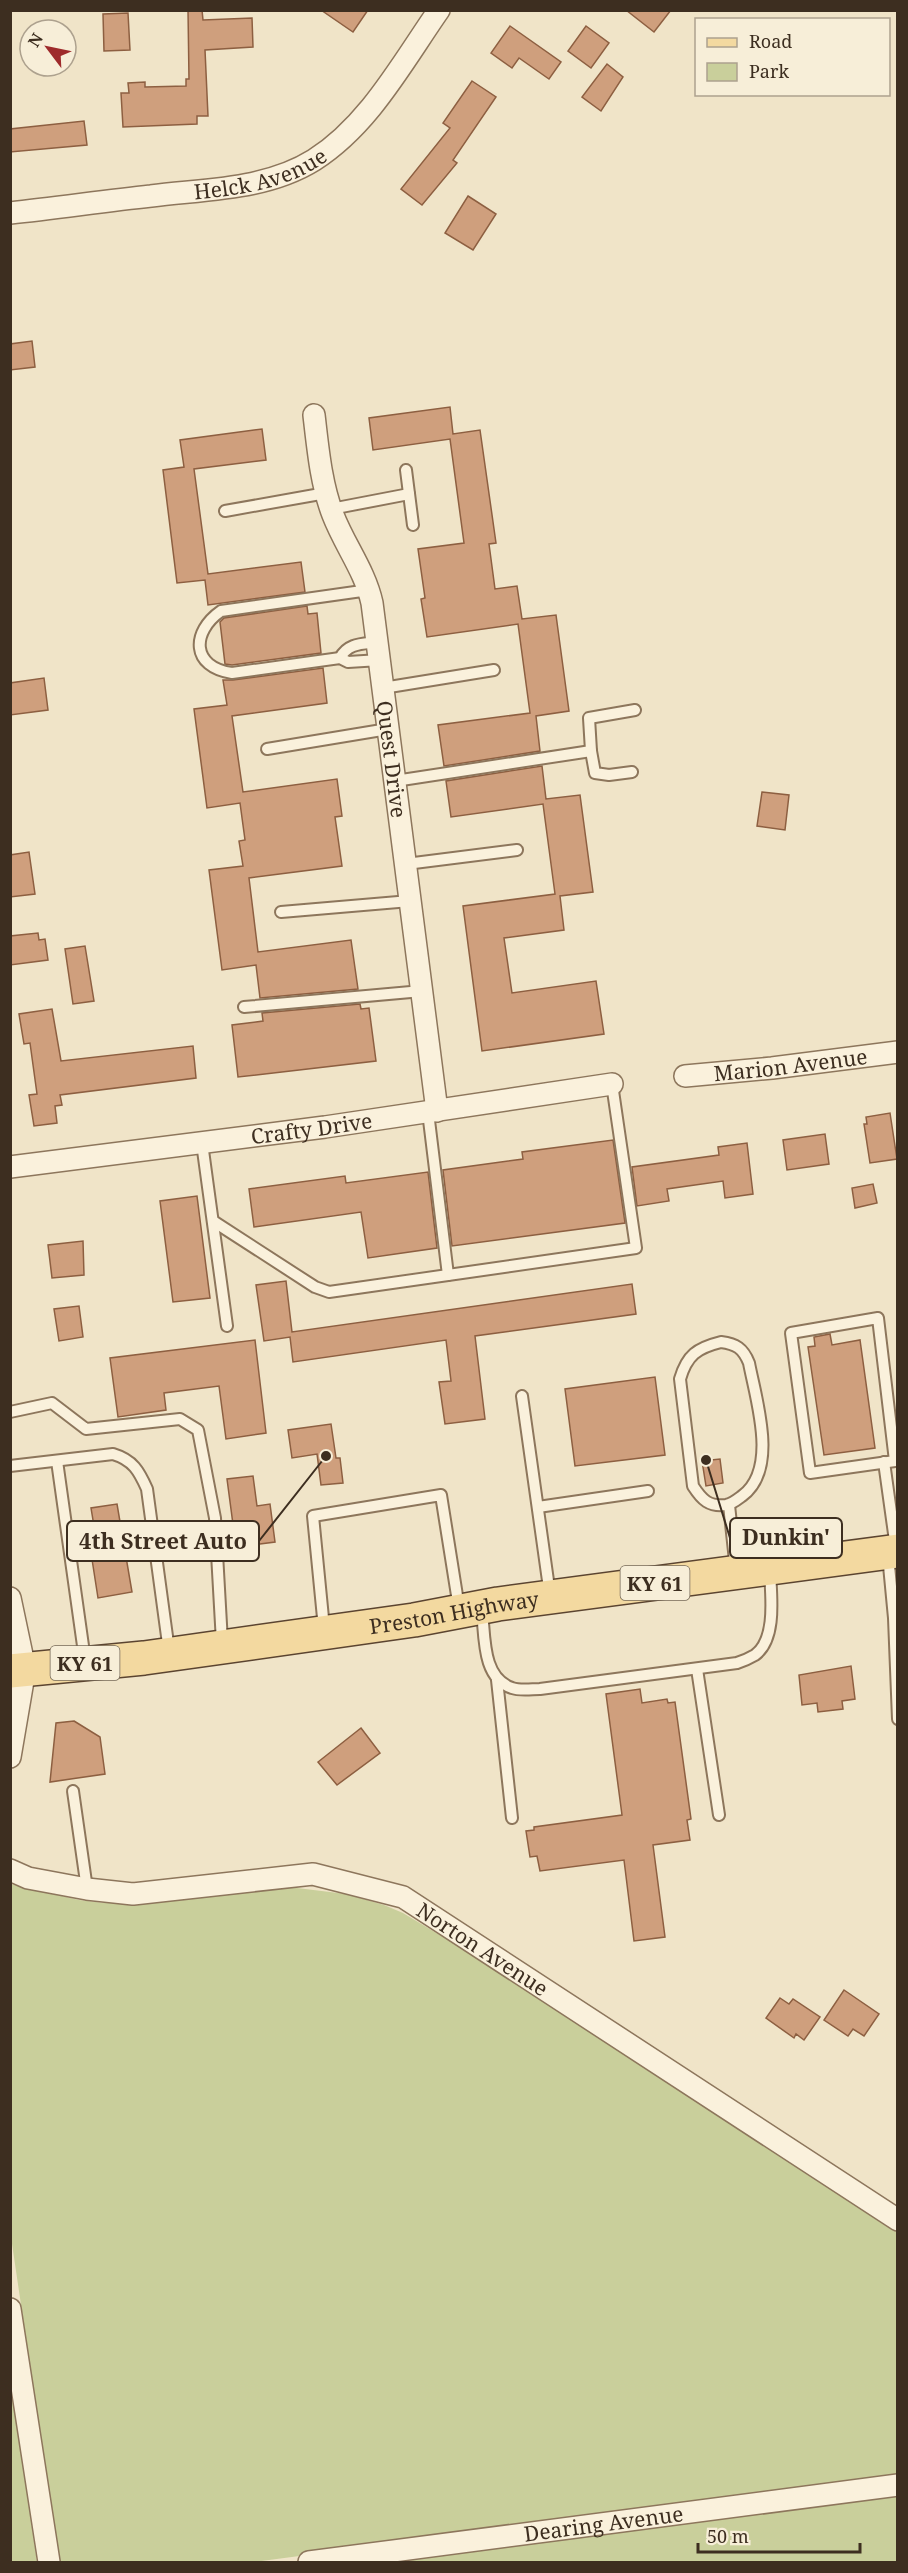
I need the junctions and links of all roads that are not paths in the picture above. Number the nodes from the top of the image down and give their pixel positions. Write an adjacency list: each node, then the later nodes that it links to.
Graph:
1 (439, 10): 2 (street, Helck Avenue)
2 (10, 213)
3 (314, 416): 6 (street, Quest Drive)
4 (406, 470): 5 (lane)
5 (409, 494): 6 (lane); 8 (lane)
6 (328, 501): 7 (lane); 9 (street, Quest Drive)
7 (225, 511)
8 (413, 525)
9 (369, 590): 10 (street, Quest Drive); 11 (lane)
10 (378, 651): 11 (lane); 11 (lane); 13 (street, Quest Drive)
11 (340, 658)
12 (494, 670): 13 (lane)
13 (383, 688): 15 (street, Quest Drive)
14 (636, 710): 17 (lane)
15 (388, 729): 16 (lane); 19 (street, Quest Drive)
16 (267, 749)
17 (591, 751): 18 (lane); 19 (lane)
18 (632, 772)
19 (395, 781): 21 (street, Quest Drive)
20 (517, 850): 21 (lane)
21 (406, 864): 22 (street, Quest Drive)
22 (410, 901): 23 (lane); 24 (street, Quest Drive)
23 (281, 912)
24 (422, 991): 25 (lane); 29 (street, Quest Drive)
25 (244, 1007)
26 (897, 1052): 27 (street, Marion Avenue)
27 (685, 1076)
28 (612, 1084): 29 (street, Crafty Drive); 33 (lane)
29 (433, 1111): 30 (street, Crafty Drive); 33 (lane)
30 (202, 1143): 31 (street, Crafty Drive); 32 (lane)
31 (10, 1167)
32 (213, 1221): 33 (lane); 34 (lane)
33 (448, 1275)
34 (227, 1326)
35 (522, 1396): 42 (lane)
36 (10, 1412): 50 (lane)
37 (57, 1461): 39 (lane); 52 (lane); 53 (lane)
38 (884, 1462): 38 (lane); 43 (lane)
39 (10, 1466)
40 (648, 1491): 42 (lane)
41 (729, 1505): 41 (lane); 45 (lane)
42 (538, 1508): 46 (lane)
43 (894, 1551): 44 (main road, Preston Highway / KY 61); 51 (lane)
44 (769, 1568): 45 (main road, Preston Highway / KY 61); 54 (lane)
45 (736, 1573): 46 (main road, Preston Highway / KY 61)
46 (551, 1597): 48 (main road, Preston Highway / KY 61)
47 (10, 1598): 55 (street)
48 (471, 1609): 49 (main road, Preston Highway / KY 61); 49 (lane); 56 (lane)
49 (325, 1631): 50 (main road, Preston Highway / KY 61)
50 (223, 1646): 52 (main road, Preston Highway / KY 61)
51 (896, 1647): 57 (lane)
52 (170, 1654): 53 (main road, Preston Highway / KY 61)
53 (85, 1663): 55 (main road, Preston Highway / KY 61)
54 (697, 1669): 56 (lane); 60 (lane)
55 (18, 1670): 58 (street)
56 (497, 1680): 61 (lane)
57 (897, 1719)
58 (10, 1756)
59 (73, 1791): 63 (lane)
60 (719, 1815)
61 (512, 1818)
62 (10, 1870): 63 (street, Norton Avenue)
63 (87, 1889): 64 (street, Norton Avenue)
64 (897, 2220)
65 (10, 2309): 68 (street)
66 (897, 2485): 67 (street, Dearing Avenue)
67 (366, 2559): 69 (street, Dearing Avenue)
68 (48, 2562)
69 (309, 2562)

